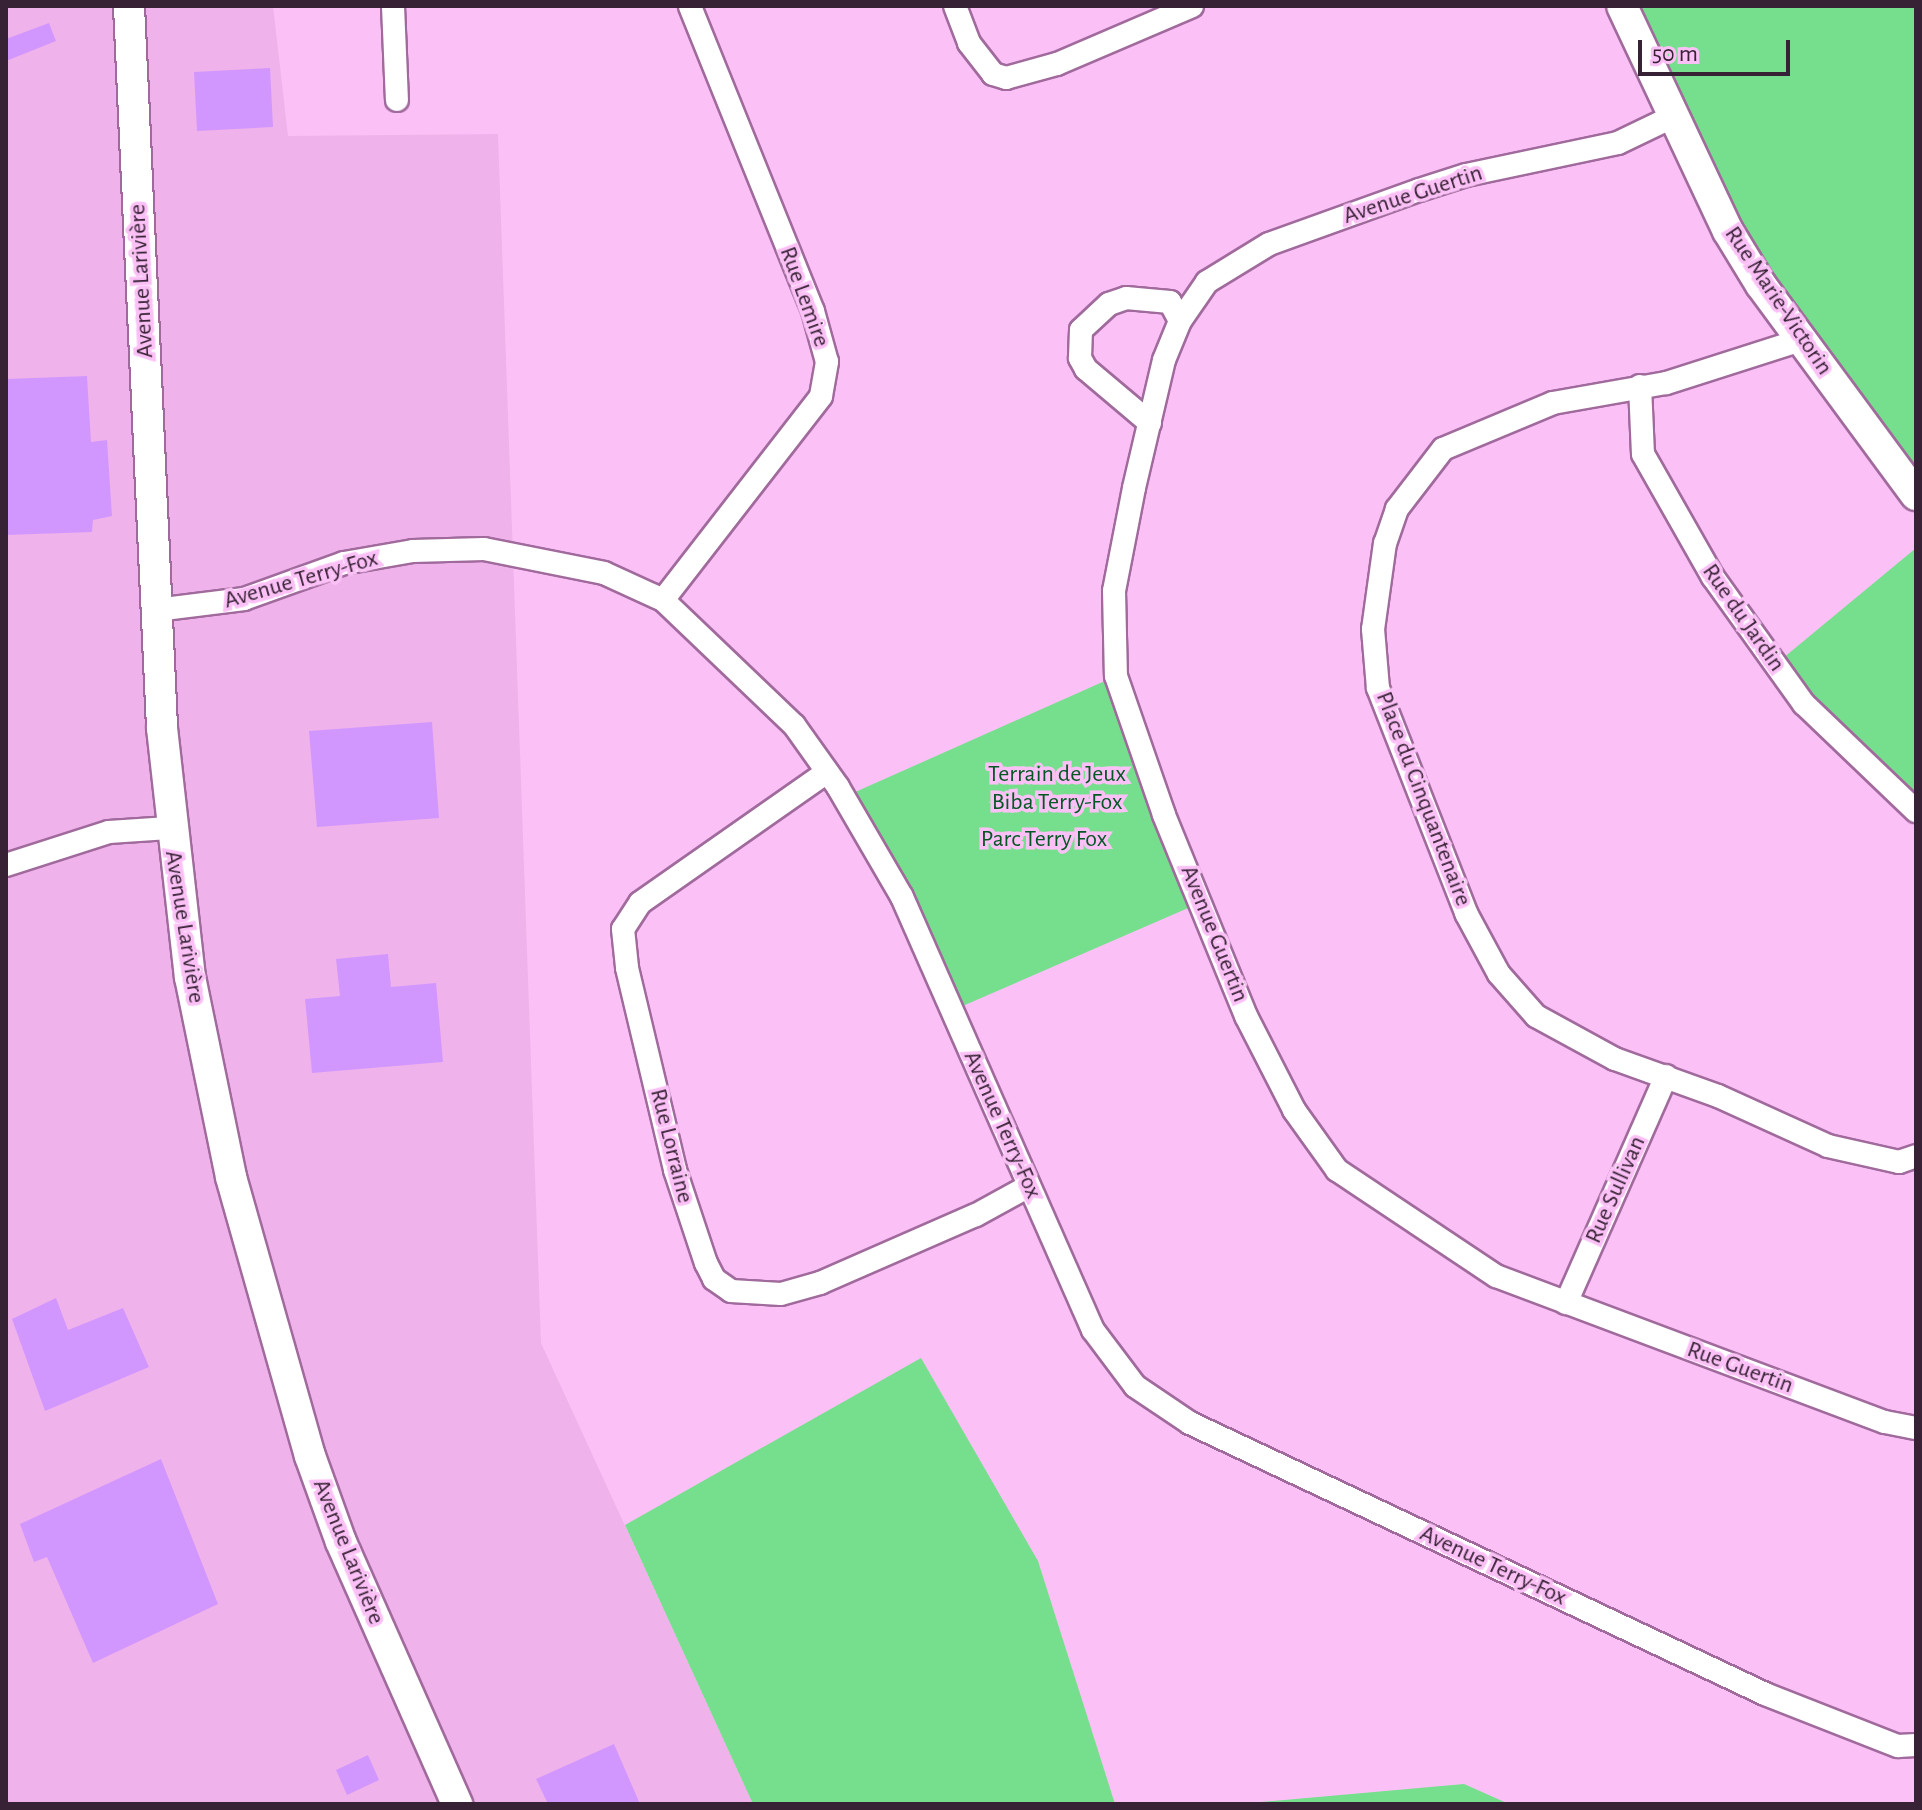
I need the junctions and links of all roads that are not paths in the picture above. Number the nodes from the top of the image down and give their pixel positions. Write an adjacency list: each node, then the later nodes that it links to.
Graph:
1 (129, 6): 15 (main road, Avenue Larivière)
2 (393, 6): 7 (street)
3 (690, 6): 14 (street, Rue Lemire)
4 (955, 6): 5 (street)
5 (1192, 6)
6 (1622, 6): 8 (main road, Rue Marie-Victorin)
7 (397, 100)
8 (1672, 117): 9 (street, Avenue Guertin); 10 (main road, Rue Marie-Victorin)
9 (1180, 321): 12 (street, Avenue Guertin); 12 (street)
10 (1801, 340): 11 (street, Place du Cinquantenaire); 13 (main road, Rue Marie-Victorin)
11 (1640, 386): 17 (street, Rue du Jardin); 20 (street, Place du Cinquantenaire)
12 (1150, 423): 23 (street, Avenue Guertin)
13 (1916, 495)
14 (663, 600): 15 (street, Avenue Terry-Fox); 16 (street, Avenue Terry-Fox)
15 (156, 610): 18 (main road, Avenue Larivière)
16 (827, 772): 22 (street, Avenue Terry-Fox); 22 (street, Rue Lorraine)
17 (1916, 811)
18 (169, 828): 19 (street); 26 (main road, Avenue Larivière)
19 (6, 865)
20 (1666, 1076): 21 (street, Place du Cinquantenaire); 23 (street, Rue Sullivan)
21 (1916, 1156)
22 (1029, 1186): 25 (street, Avenue Terry-Fox)
23 (1566, 1303): 24 (street, Rue Guertin)
24 (1916, 1428)
25 (1916, 1745)
26 (457, 1804)

